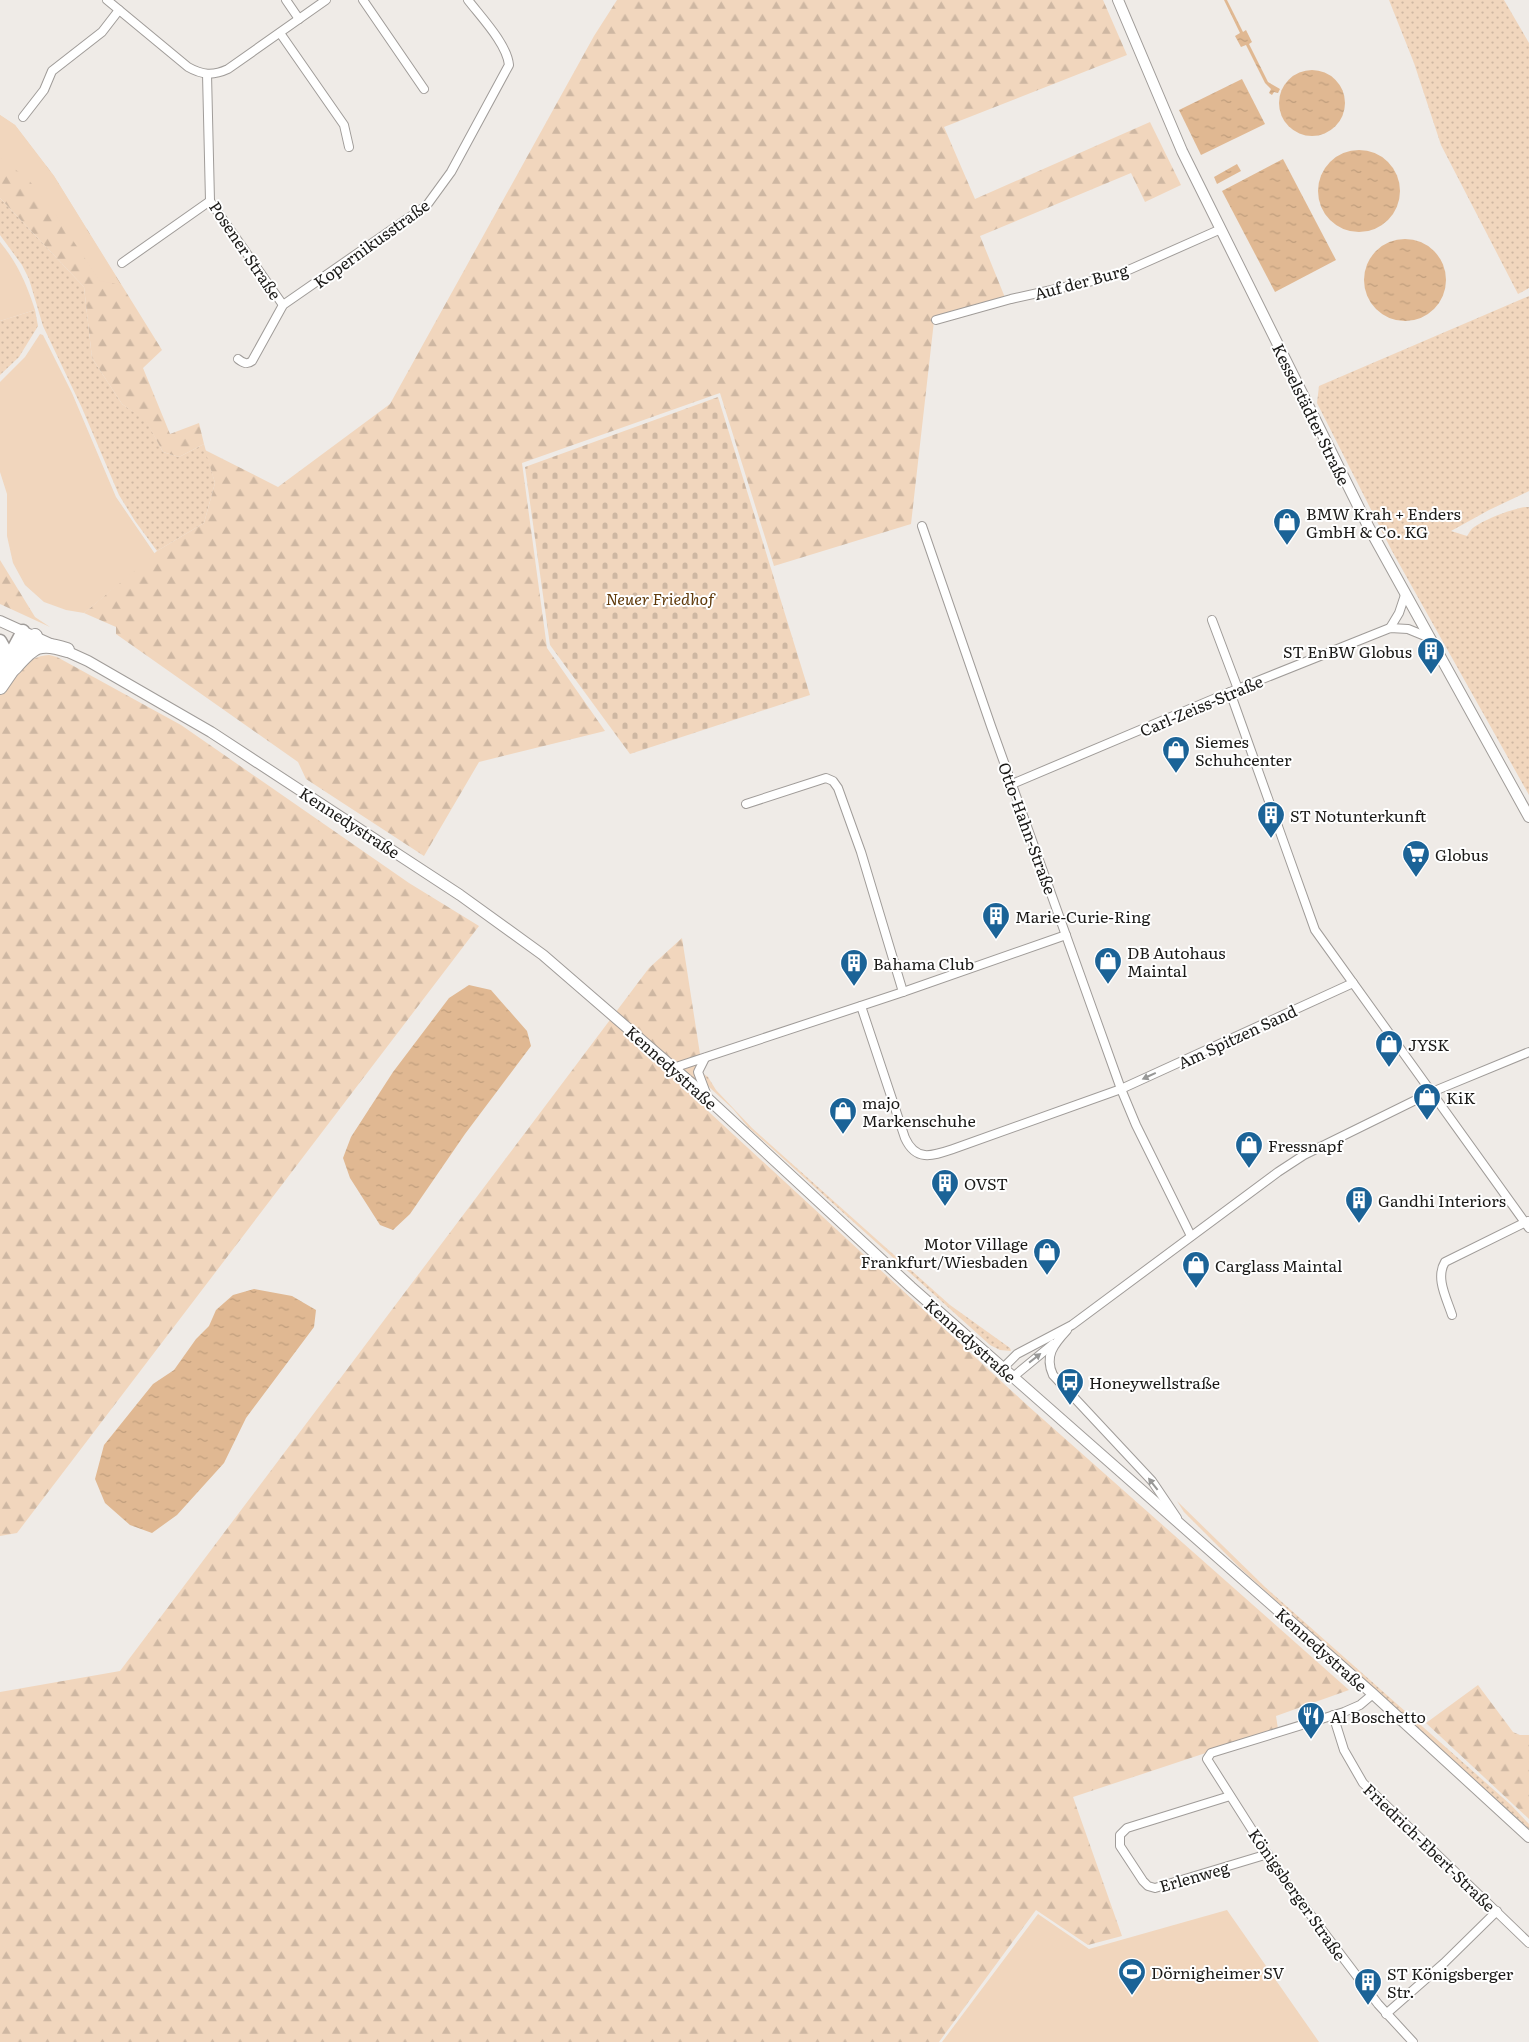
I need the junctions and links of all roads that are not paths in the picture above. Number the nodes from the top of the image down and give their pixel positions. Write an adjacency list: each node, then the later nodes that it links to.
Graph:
1 (107, 0): 7 (street)
2 (286, 0): 8 (street)
3 (326, 0): 8 (street)
4 (363, 0): 11 (street)
5 (468, 0): 17 (street, Kopernikusstraße)
6 (1118, 0): 15 (main road, Kesselstädter Straße)
7 (119, 10): 10 (street); 12 (street)
8 (299, 19): 9 (street)
9 (280, 32): 10 (street); 13 (street)
10 (207, 74): 14 (street, Posener Straße)
11 (424, 89)
12 (23, 117)
13 (349, 147)
14 (210, 201): 16 (street); 17 (street, Posener Straße)
15 (1221, 230): 18 (street, Auf der Burg); 21 (main road, Kesselstädter Straße)
16 (122, 263)
17 (283, 306): 19 (street, Kopernikusstraße)
18 (936, 320)
19 (238, 359)
20 (922, 526): 32 (street, Otto-Hahn-Straße)
21 (1405, 595): 24 (street); 26 (main road, Kesselstädter Straße)
22 (1212, 620): 31 (street)
23 (0, 621): 25 (main road, Kennedystraße)
24 (1390, 628): 26 (street); 31 (street, Carl-Zeiss-Straße)
25 (29, 633): 28 (main road, Kennedystraße); 29 (highway)
26 (1430, 638): 34 (main road, Kesselstädter Straße)
27 (0, 641): 29 (highway)
28 (67, 650): 29 (highway); 41 (main road, Kennedystraße)
29 (6, 670): 30 (highway)
30 (0, 687)
31 (1234, 691): 32 (street, Carl-Zeiss-Straße); 36 (street)
32 (1012, 784): 35 (street, Otto-Hahn-Straße)
33 (746, 804): 37 (street)
34 (1529, 816)
35 (1066, 935): 37 (street); 42 (street, Otto-Hahn-Straße)
36 (1353, 983): 42 (street, Am Spitzen Sand, one-way to 42); 43 (street)
37 (903, 992): 38 (street)
38 (861, 1006): 40 (street); 42 (street)
39 (1529, 1052): 43 (street)
40 (705, 1058): 41 (street); 44 (street)
41 (673, 1068): 44 (main road, Kennedystraße)
42 (1121, 1088): 46 (street, Otto-Hahn-Straße)
43 (1432, 1092): 45 (street); 46 (street)
44 (709, 1100): 50 (main road, Kennedystraße)
45 (1528, 1224): 47 (street)
46 (1191, 1236): 48 (street)
47 (1452, 1315)
48 (1072, 1325): 49 (street, Kennedystraße); 50 (street)
49 (1059, 1340): 51 (street, one-way to 49); 52 (street, Kennedystraße, one-way to 49)
50 (1003, 1368): 51 (main road, Kennedystraße)
51 (1013, 1377): 52 (main road, Kennedystraße)
52 (1180, 1523): 53 (main road, Kennedystraße)
53 (1373, 1694): 54 (street); 56 (main road, Kennedystraße)
54 (1333, 1715): 55 (street, Königsberger Straße); 58 (street, Friedrich-Ebert-Straße)
55 (1230, 1796): 57 (street, Königsberger Straße); 57 (street, Erlenweg)
56 (1529, 1837)
57 (1268, 1854): 60 (street, Königsberger Straße)
58 (1497, 1911): 59 (street, Friedrich-Ebert-Straße); 60 (street)
59 (1529, 1942)
60 (1386, 2014): 61 (street, Königsberger Straße)
61 (1412, 2042)

